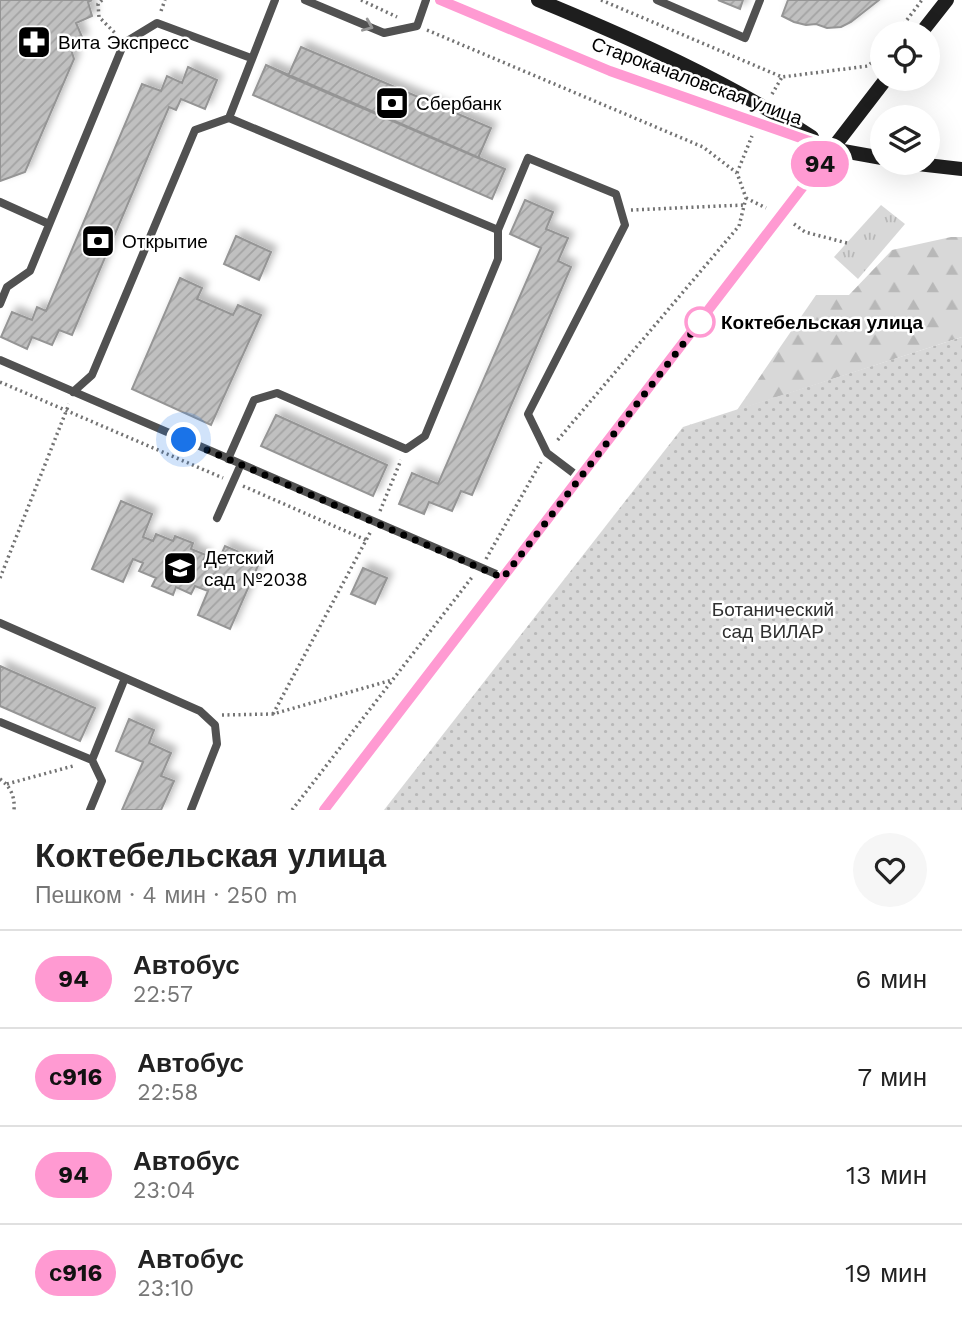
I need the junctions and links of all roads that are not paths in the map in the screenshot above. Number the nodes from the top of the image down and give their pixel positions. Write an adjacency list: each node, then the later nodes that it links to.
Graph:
1 (275, 0): 10 (lane)
2 (304, 0): 3 (lane, one-way to 3)
3 (426, 0)
4 (440, 0): 13 (street, Старокачаловская улица)
5 (538, 0): 13 (street, Старокачаловская улица)
6 (657, 0): 7 (lane)
7 (760, 0)
8 (947, 0): 9 (street)
9 (930, 21)
10 (251, 58): 12 (lane); 18 (lane)
11 (877, 91): 13 (street)
12 (229, 118): 19 (lane); 22 (lane)
13 (832, 149): 14 (street); 25 (street)
14 (870, 156)
15 (940, 167): 16 (street)
16 (962, 169)
17 (0, 202): 18 (lane)
18 (50, 224): 20 (lane)
19 (498, 230): 23 (lane); 25 (lane)
20 (0, 304)
21 (0, 360): 22 (lane)
22 (73, 392): 23 (lane)
23 (228, 459): 24 (lane)
24 (241, 464): 26 (lane); 27 (lane)
25 (580, 478): 27 (street)
26 (218, 518)
27 (503, 578): 34 (street)
28 (0, 623): 29 (lane)
29 (125, 678): 31 (lane); 33 (lane)
30 (0, 722): 31 (lane)
31 (92, 760): 32 (lane)
32 (90, 810)
33 (191, 810)
34 (324, 810)

